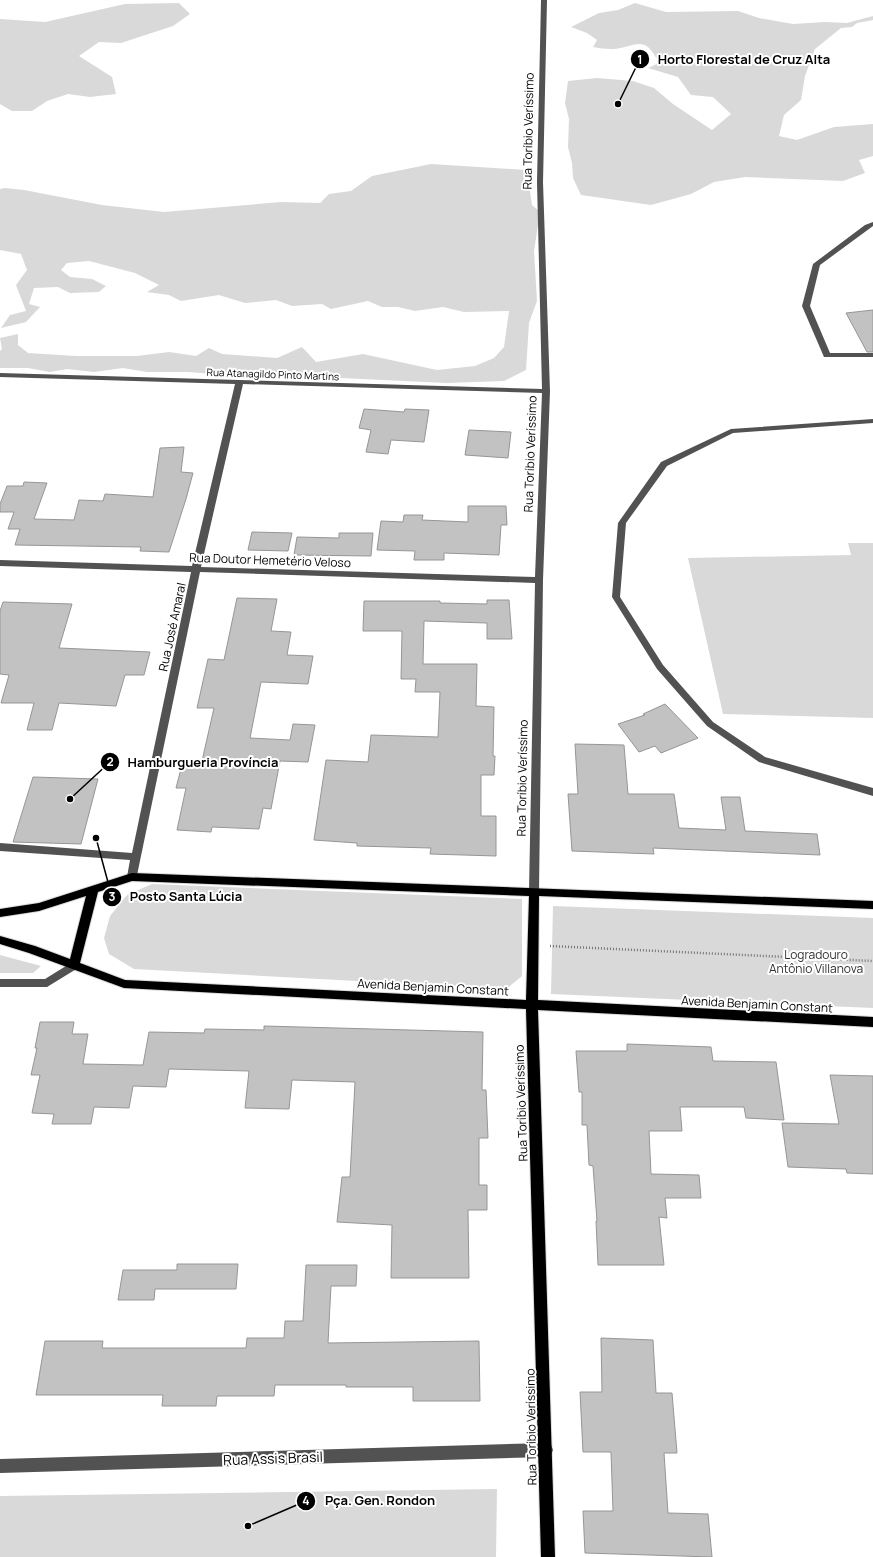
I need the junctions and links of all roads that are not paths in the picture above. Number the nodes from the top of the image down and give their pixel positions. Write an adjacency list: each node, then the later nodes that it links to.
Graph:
1 (544, 0): 6 (street, Rua Toríbio Veríssimo)
2 (873, 224): 3 (street)
3 (873, 355)
4 (0, 375): 5 (street, Rua Atanagildo Pinto Martins)
5 (239, 383): 6 (street, Rua Atanagildo Pinto Martins); 9 (street, Rua José Amaral)
6 (546, 391): 10 (street, Rua Toríbio Veríssimo)
7 (873, 421): 11 (street)
8 (0, 563): 9 (street, Rua Doutor Hemetério Veloso)
9 (196, 570): 10 (street, Rua Doutor Hemetério Veloso); 13 (street, Rua José Amaral)
10 (539, 580): 16 (street, Rua Toríbio Veríssimo)
11 (873, 792)
12 (0, 847): 13 (street)
13 (136, 856): 14 (street, Rua José Amaral)
14 (132, 877): 15 (main road); 16 (main road)
15 (93, 891): 18 (main road); 20 (main road)
16 (534, 891): 17 (main road); 22 (main road, Rua Toríbio Veríssimo)
17 (873, 905)
18 (0, 913)
19 (0, 940): 20 (main road, Avenida Benjamin Constant)
20 (74, 964): 21 (street); 22 (main road, Avenida Benjamin Constant)
21 (0, 983)
22 (532, 1006): 23 (main road, Avenida Benjamin Constant); 24 (main road, Rua Toríbio Veríssimo)
23 (873, 1022)
24 (546, 1450): 25 (street, Rua Assis Brasil); 26 (main road, Rua Toríbio Veríssimo)
25 (0, 1466)
26 (548, 1557)

